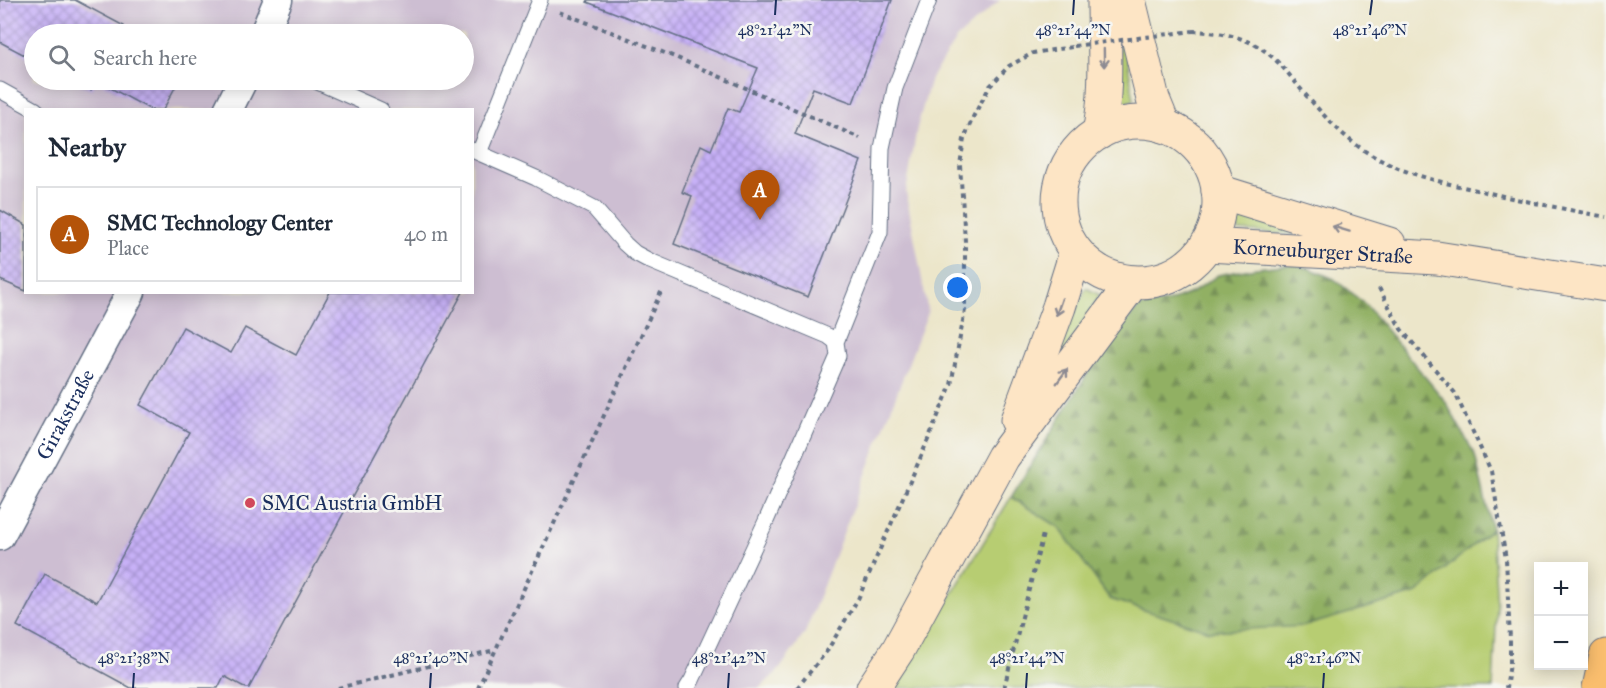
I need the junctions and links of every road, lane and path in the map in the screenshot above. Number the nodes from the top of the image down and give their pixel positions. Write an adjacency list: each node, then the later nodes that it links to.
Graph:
1 (278, 0): 6 (street)
2 (929, 0): 15 (lane)
3 (1104, 0): 14 (main road, one-way to 14)
4 (1129, 0): 13 (main road)
5 (539, 2): 15 (path); 16 (lane)
6 (268, 24)
7 (0, 90): 10 (lane)
8 (238, 90): 11 (street)
9 (336, 90): 12 (lane)
10 (32, 108)
11 (229, 108)
12 (376, 108)
13 (1164, 126): 14 (main road); 17 (main road)
14 (1099, 133): 20 (main road)
15 (882, 148): 27 (lane)
16 (476, 151): 23 (lane)
17 (1218, 191): 19 (main road); 22 (main road, Korneuburger Straße, one-way to 17)
18 (1606, 217): 36 (path, bridge)
19 (1207, 245): 21 (main road, Korneuburger Straße); 24 (main road)
20 (1076, 252): 24 (main road); 28 (main road, one-way to 28)
21 (1382, 256): 22 (main road, Korneuburger Straße); 39 (path)
22 (1437, 258): 25 (main road, Korneuburger Straße)
23 (671, 270): 27 (lane); 31 (path)
24 (1133, 282): 28 (main road, one-way to 24)
25 (1606, 285)
26 (130, 294): 30 (street, Girakstraße)
27 (836, 342): 35 (lane)
28 (1003, 457): 37 (main road)
29 (1043, 534): 38 (path)
30 (0, 536)
31 (496, 650): 33 (path); 34 (path)
32 (1606, 656): 40 (highway)
33 (338, 688)
34 (478, 688)
35 (687, 688)
36 (797, 688)
37 (873, 688)
38 (1004, 688)
39 (1506, 688)
40 (1599, 688)

